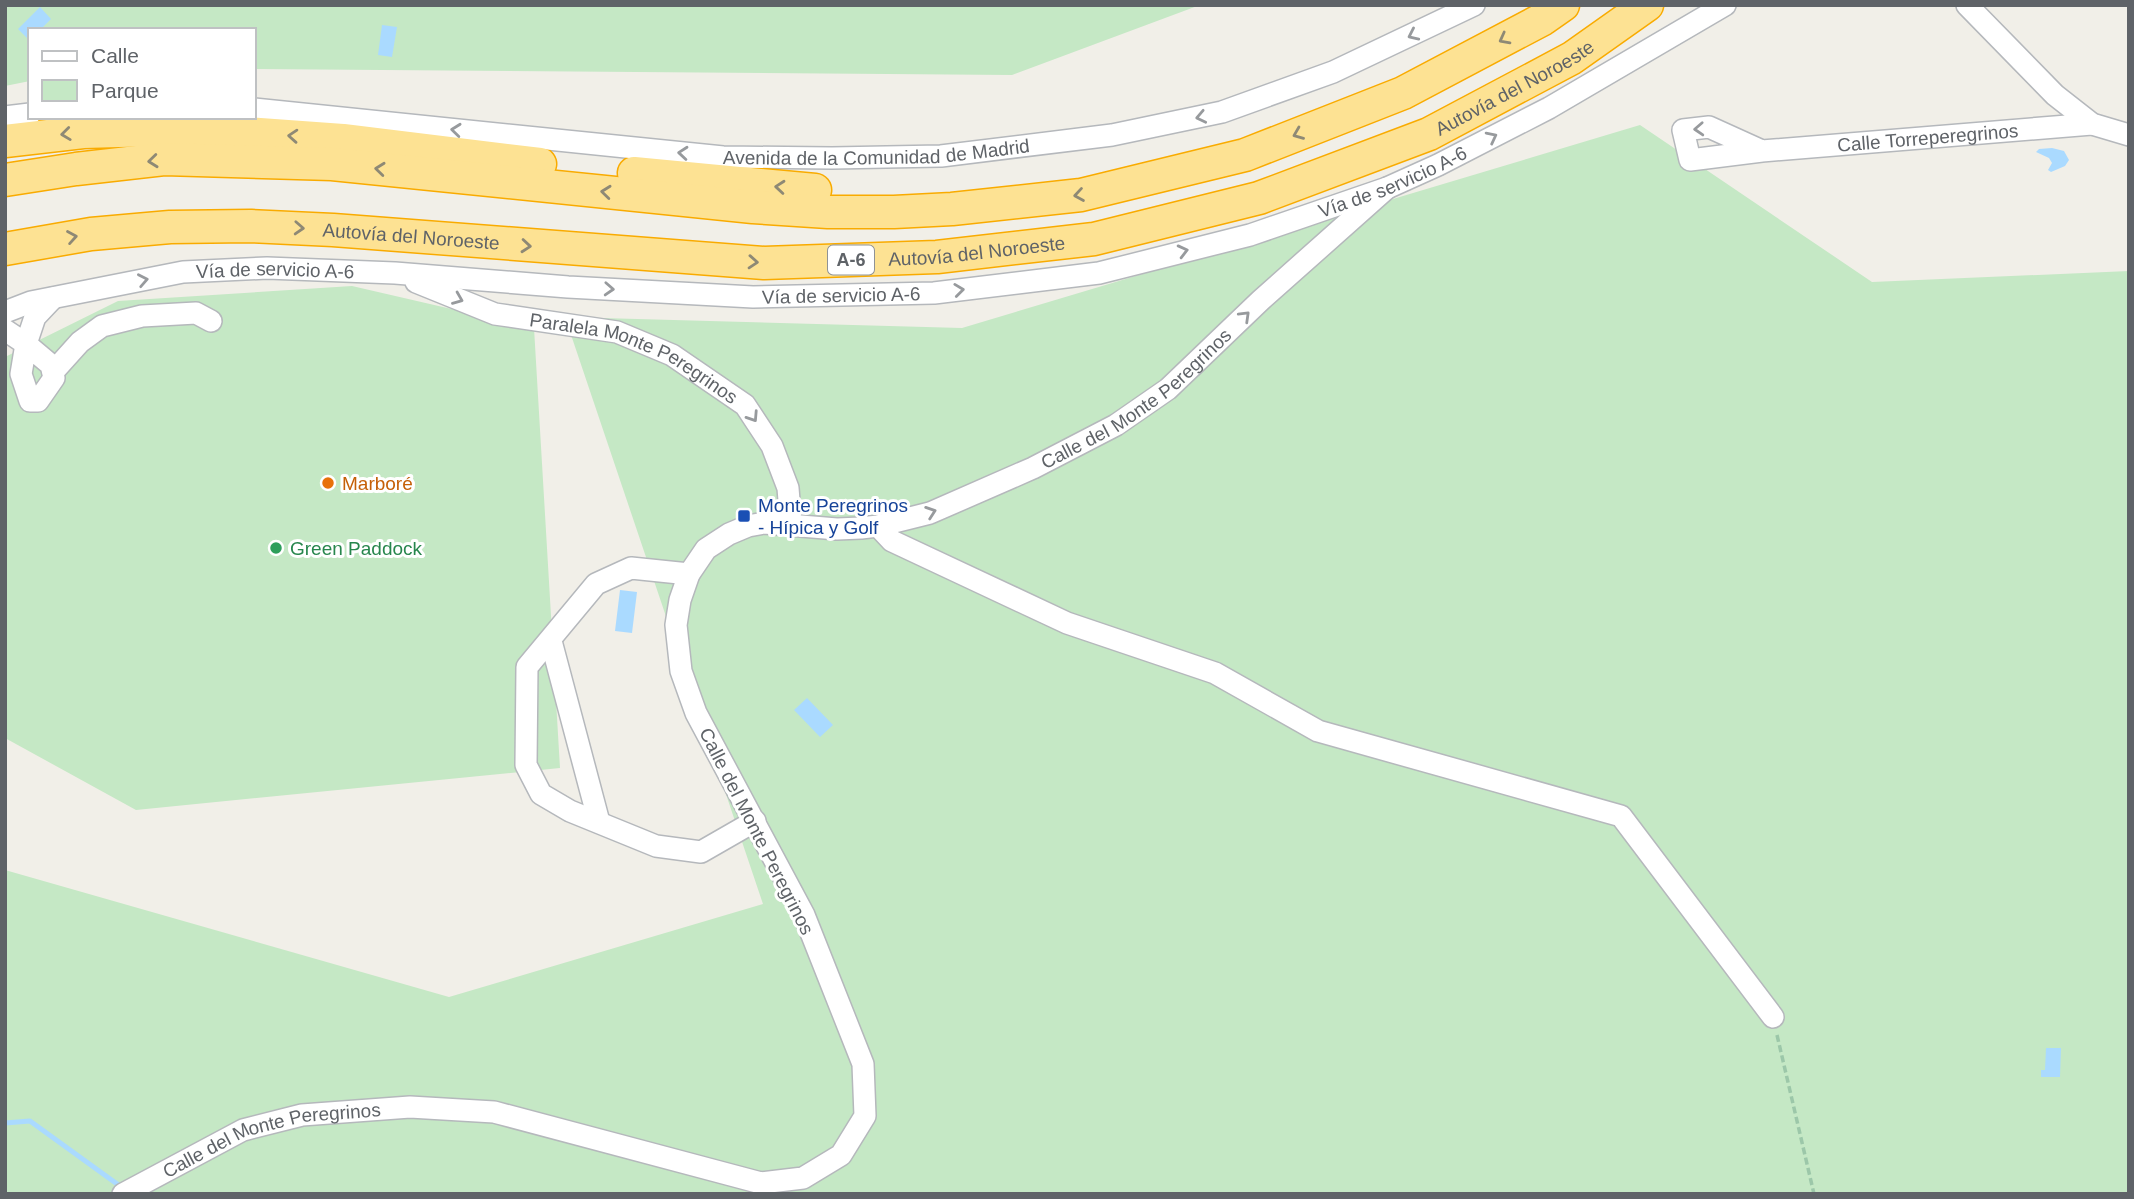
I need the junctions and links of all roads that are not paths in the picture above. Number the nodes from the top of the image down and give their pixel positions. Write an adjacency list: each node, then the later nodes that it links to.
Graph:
1 (1474, 5): 8 (street, Avenida de la Comunidad de Madrid, one-way to 8)
2 (1563, 5): 17 (highway, one-way to 17)
3 (1647, 5): 18 (highway, Autovía del Noroeste / A-6, one-way to 3)
4 (1707, 5): 7 (street)
5 (1725, 5): 7 (street)
6 (1967, 5): 11 (street)
7 (1637, 57): 16 (street, Vía de servicio A-6, one-way to 7)
8 (256, 109)
9 (28, 114): 10 (street)
10 (5, 117)
11 (2092, 124): 12 (street); 14 (street, Calle Torreperegrinos)
12 (2129, 135)
13 (5, 141): 17 (highway, one-way to 13)
14 (1762, 151)
15 (5, 180): 17 (highway, one-way to 15)
16 (1387, 188): 19 (street, Vía de servicio A-6, one-way to 16); 27 (street, Calle del Monte Peregrinos, one-way to 16)
17 (894, 212)
18 (5, 250)
19 (395, 273): 20 (street, Vía de servicio A-6, one-way to 19); 26 (street, Paralela Monte Peregrinos, one-way to 26)
20 (53, 298): 21 (street, Vía de servicio A-6); 24 (street)
21 (5, 312)
22 (211, 321): 25 (street)
23 (5, 330): 24 (street)
24 (26, 344): 25 (street); 25 (street)
25 (53, 372)
26 (791, 525): 27 (street, Calle del Monte Peregrinos); 28 (street, Calle del Monte Peregrinos)
27 (878, 526): 32 (street)
28 (689, 574): 29 (street); 30 (street, Calle del Monte Peregrinos)
29 (551, 640): 31 (street); 31 (street)
30 (755, 821): 31 (street); 33 (street, Calle del Monte Peregrinos)
31 (599, 822)
32 (1773, 1017)
33 (123, 1194)

